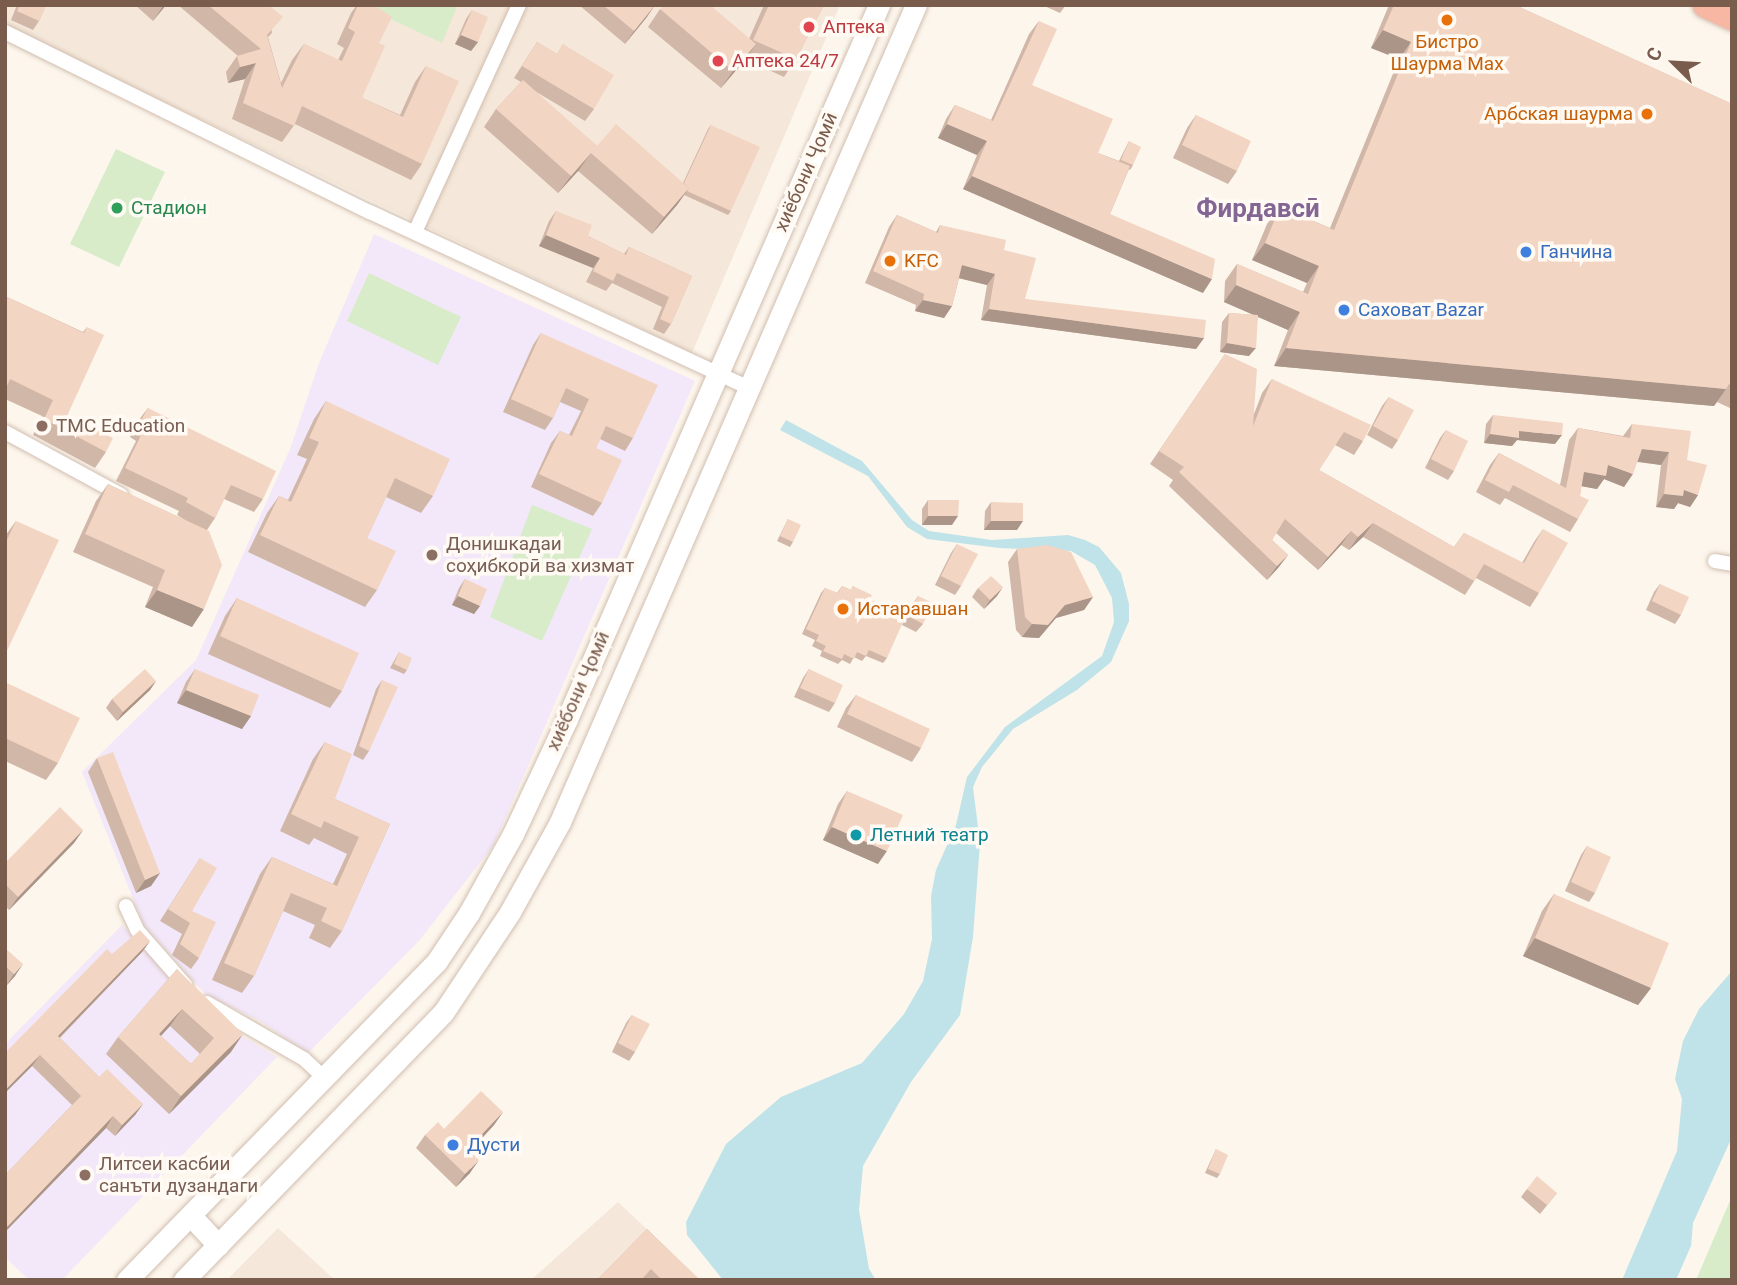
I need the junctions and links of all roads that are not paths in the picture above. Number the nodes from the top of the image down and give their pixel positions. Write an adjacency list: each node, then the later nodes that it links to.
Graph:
1 (519, 5): 7 (street)
2 (879, 5): 8 (main road, хиёбони Ҷомӣ)
3 (916, 5): 9 (main road, хиёбони Ҷомӣ)
4 (1706, 5): 5 (highway)
5 (1732, 17)
6 (5, 32): 7 (street)
7 (415, 232): 8 (street)
8 (717, 376): 9 (street); 16 (main road, хиёбони Ҷомӣ)
9 (750, 388): 17 (main road, хиёбони Ҷомӣ)
10 (5, 432): 11 (street)
11 (134, 502)
12 (1715, 561): 13 (street)
13 (1732, 564)
14 (126, 906): 15 (street)
15 (320, 1074)
16 (191, 1216): 17 (main road); 18 (main road, хиёбони Ҷомӣ)
17 (218, 1245): 19 (main road, хиёбони Ҷомӣ)
18 (127, 1280)
19 (184, 1280)

